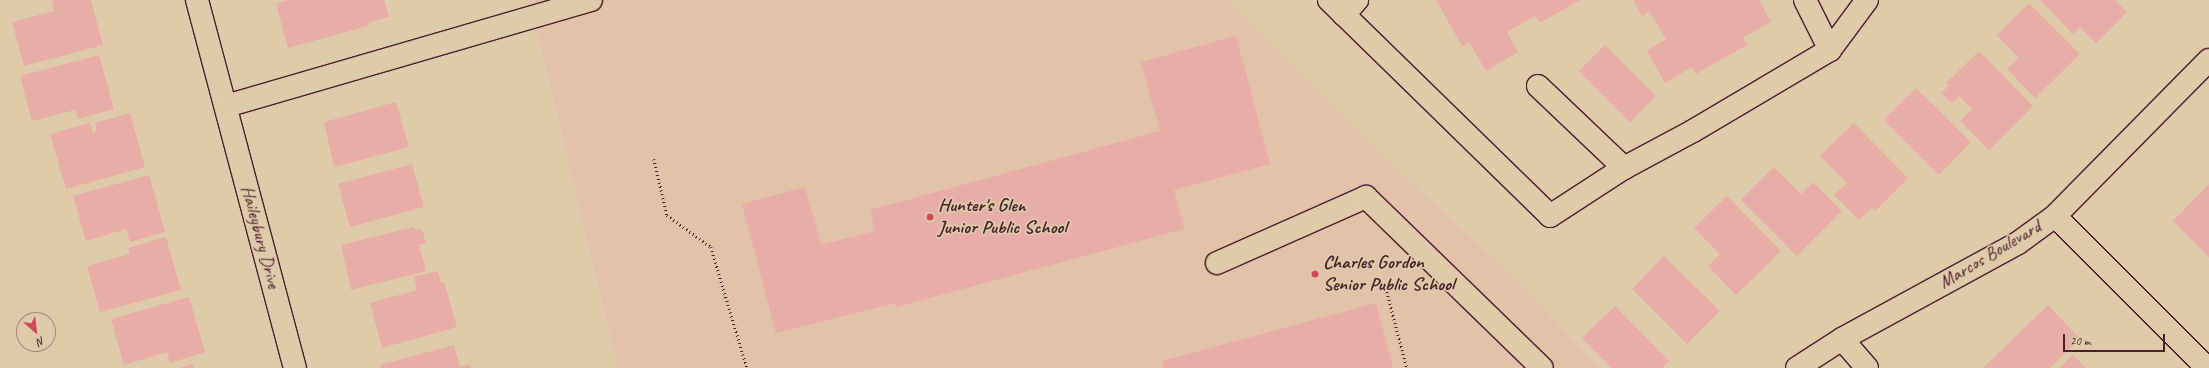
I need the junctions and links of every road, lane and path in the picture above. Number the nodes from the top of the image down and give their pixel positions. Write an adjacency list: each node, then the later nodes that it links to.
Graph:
1 (197, 0): 9 (street, Haileybury Drive)
2 (591, 0): 9 (street)
3 (1805, 0): 6 (street)
4 (1867, 0): 6 (street)
5 (1343, 5): 11 (street)
6 (1830, 50): 11 (street)
7 (2209, 60): 12 (street, Marcos Boulevard)
8 (1538, 86): 11 (street)
9 (226, 106): 16 (street, Haileybury Drive)
10 (654, 159): 17 (path)
11 (1624, 168)
12 (2055, 216): 15 (street, Marcos Boulevard); 22 (street)
13 (1217, 263): 19 (street)
14 (1386, 288): 18 (path)
15 (1842, 339): 20 (street, Marcos Boulevard); 21 (street)
16 (295, 368)
17 (747, 368)
18 (1407, 368)
19 (1542, 368)
20 (1796, 368)
21 (1867, 368)
22 (2207, 368)

